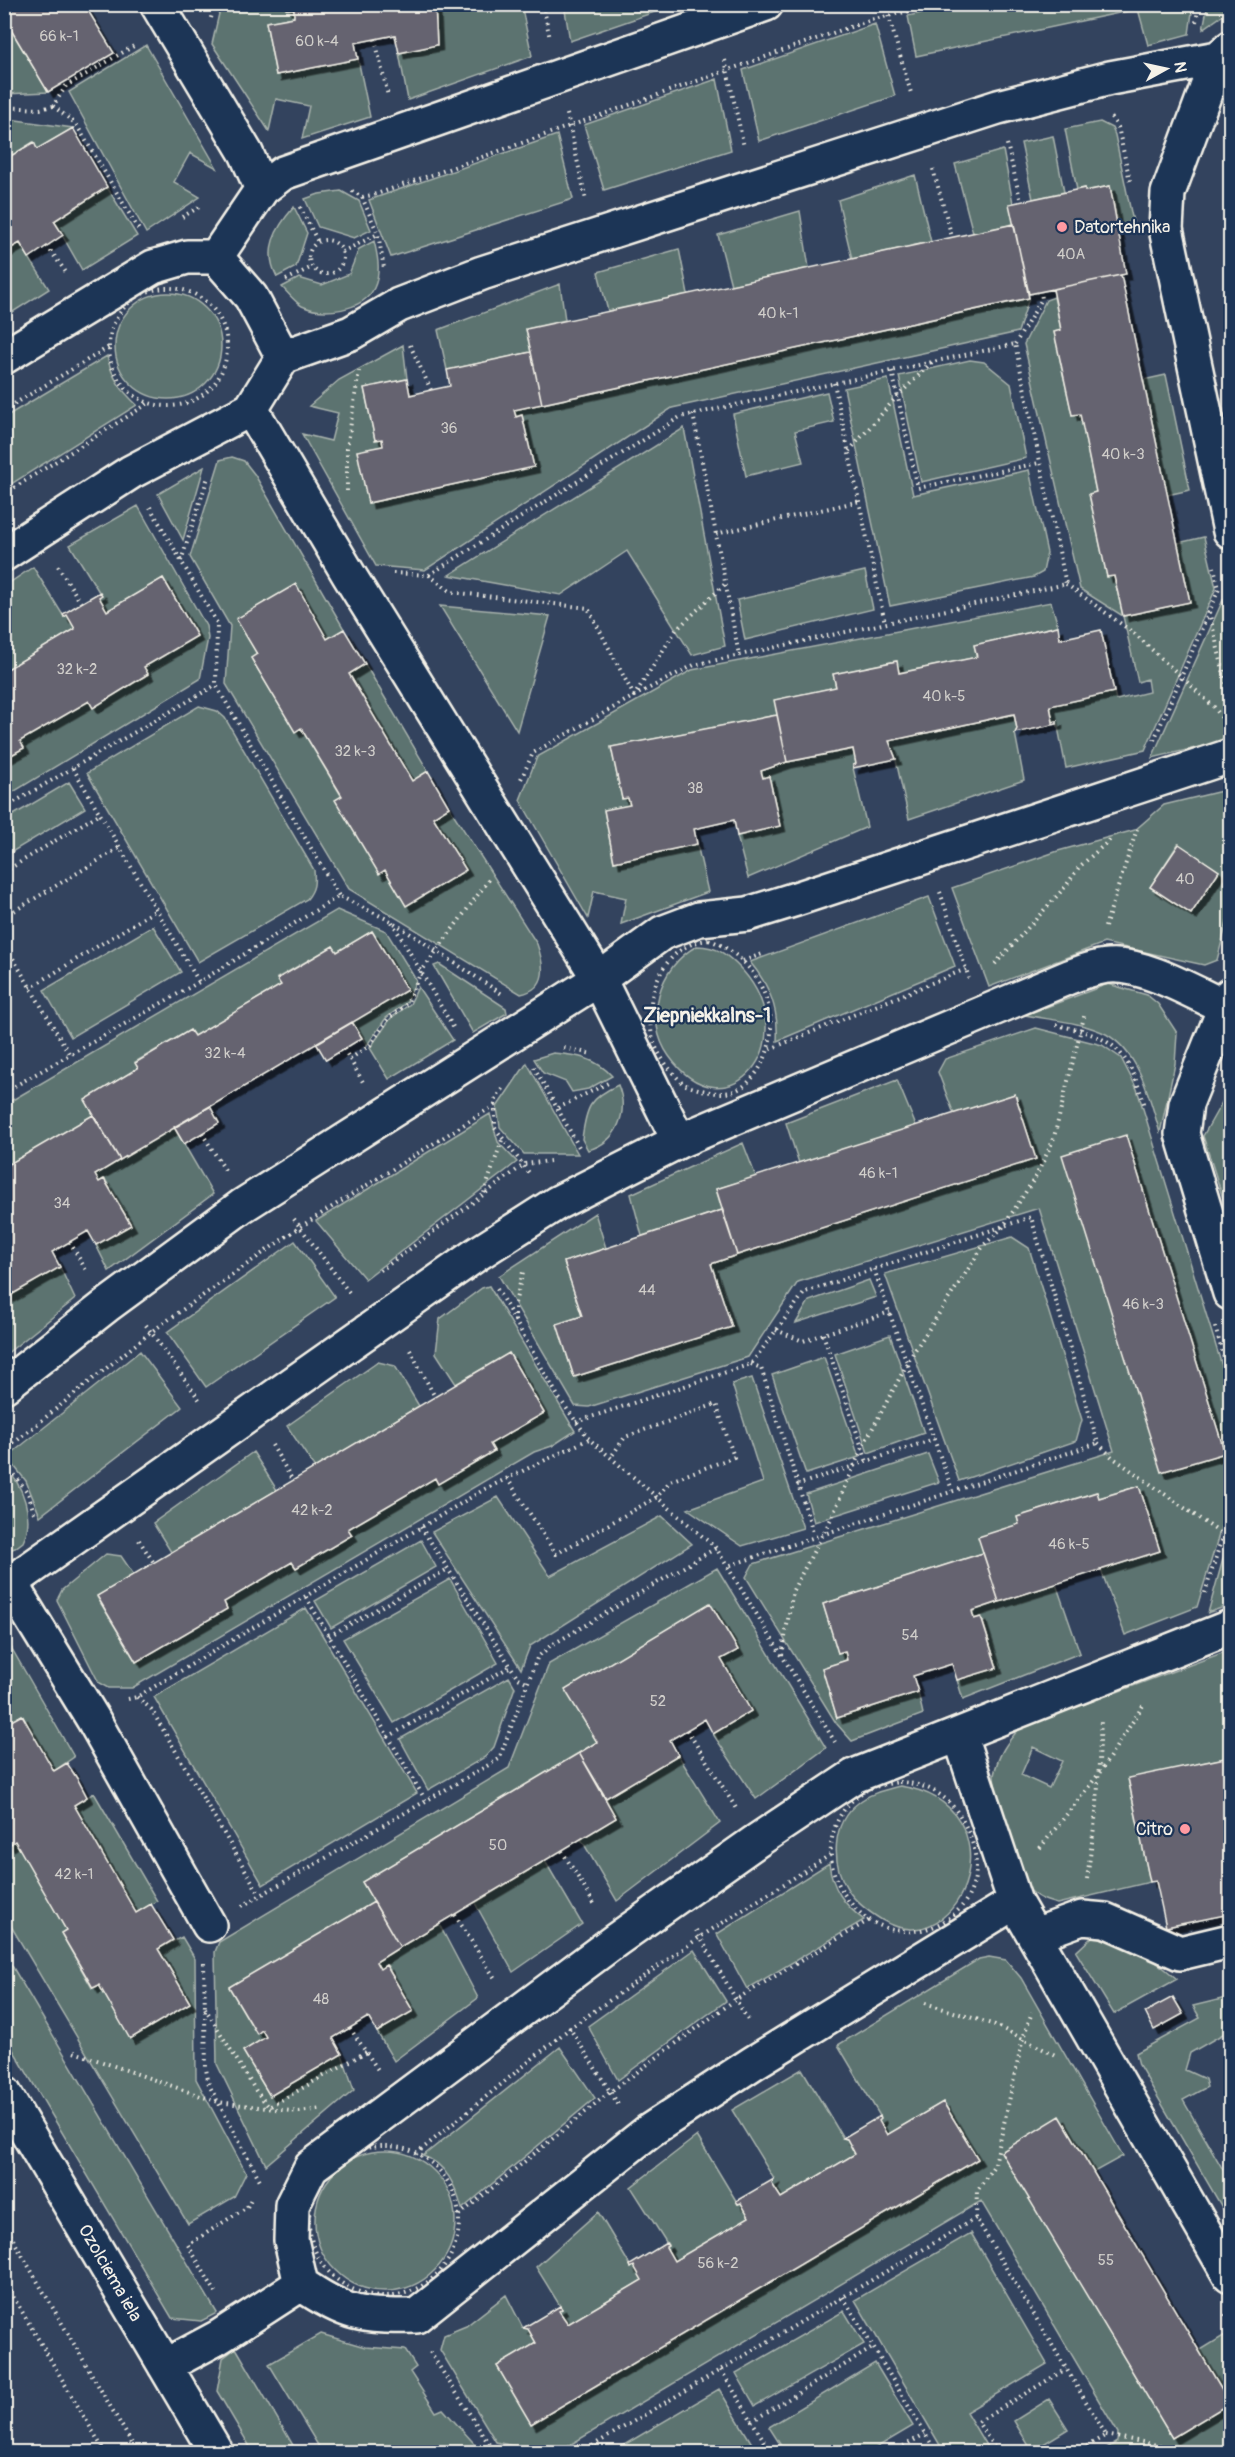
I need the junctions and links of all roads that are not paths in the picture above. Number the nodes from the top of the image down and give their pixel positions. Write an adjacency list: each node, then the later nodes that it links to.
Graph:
1 (157, 4): 4 (street)
2 (766, 4): 4 (street)
3 (1224, 53): 7 (street); 9 (street)
4 (262, 189): 5 (street)
5 (216, 257): 6 (street); 7 (street)
6 (4, 357)
7 (283, 357): 8 (street)
8 (251, 409): 10 (street); 12 (street)
9 (1230, 531)
10 (4, 554)
11 (1230, 756): 12 (street)
12 (599, 979): 14 (street); 16 (street)
13 (1228, 1001): 14 (street); 15 (street)
14 (679, 1141): 17 (street)
15 (1230, 1293)
16 (4, 1386)
17 (7, 1582): 21 (street)
18 (1230, 1627): 19 (street)
19 (960, 1736): 20 (street); 26 (street)
20 (1012, 1892): 22 (street); 26 (street)
21 (209, 1926)
22 (1035, 1935): 23 (street); 25 (street)
23 (1230, 1941)
24 (4, 2093): 27 (street, Ozolciema iela)
25 (1230, 2276)
26 (301, 2284): 27 (street)
27 (165, 2366): 28 (street, Ozolciema iela)
28 (216, 2452)

